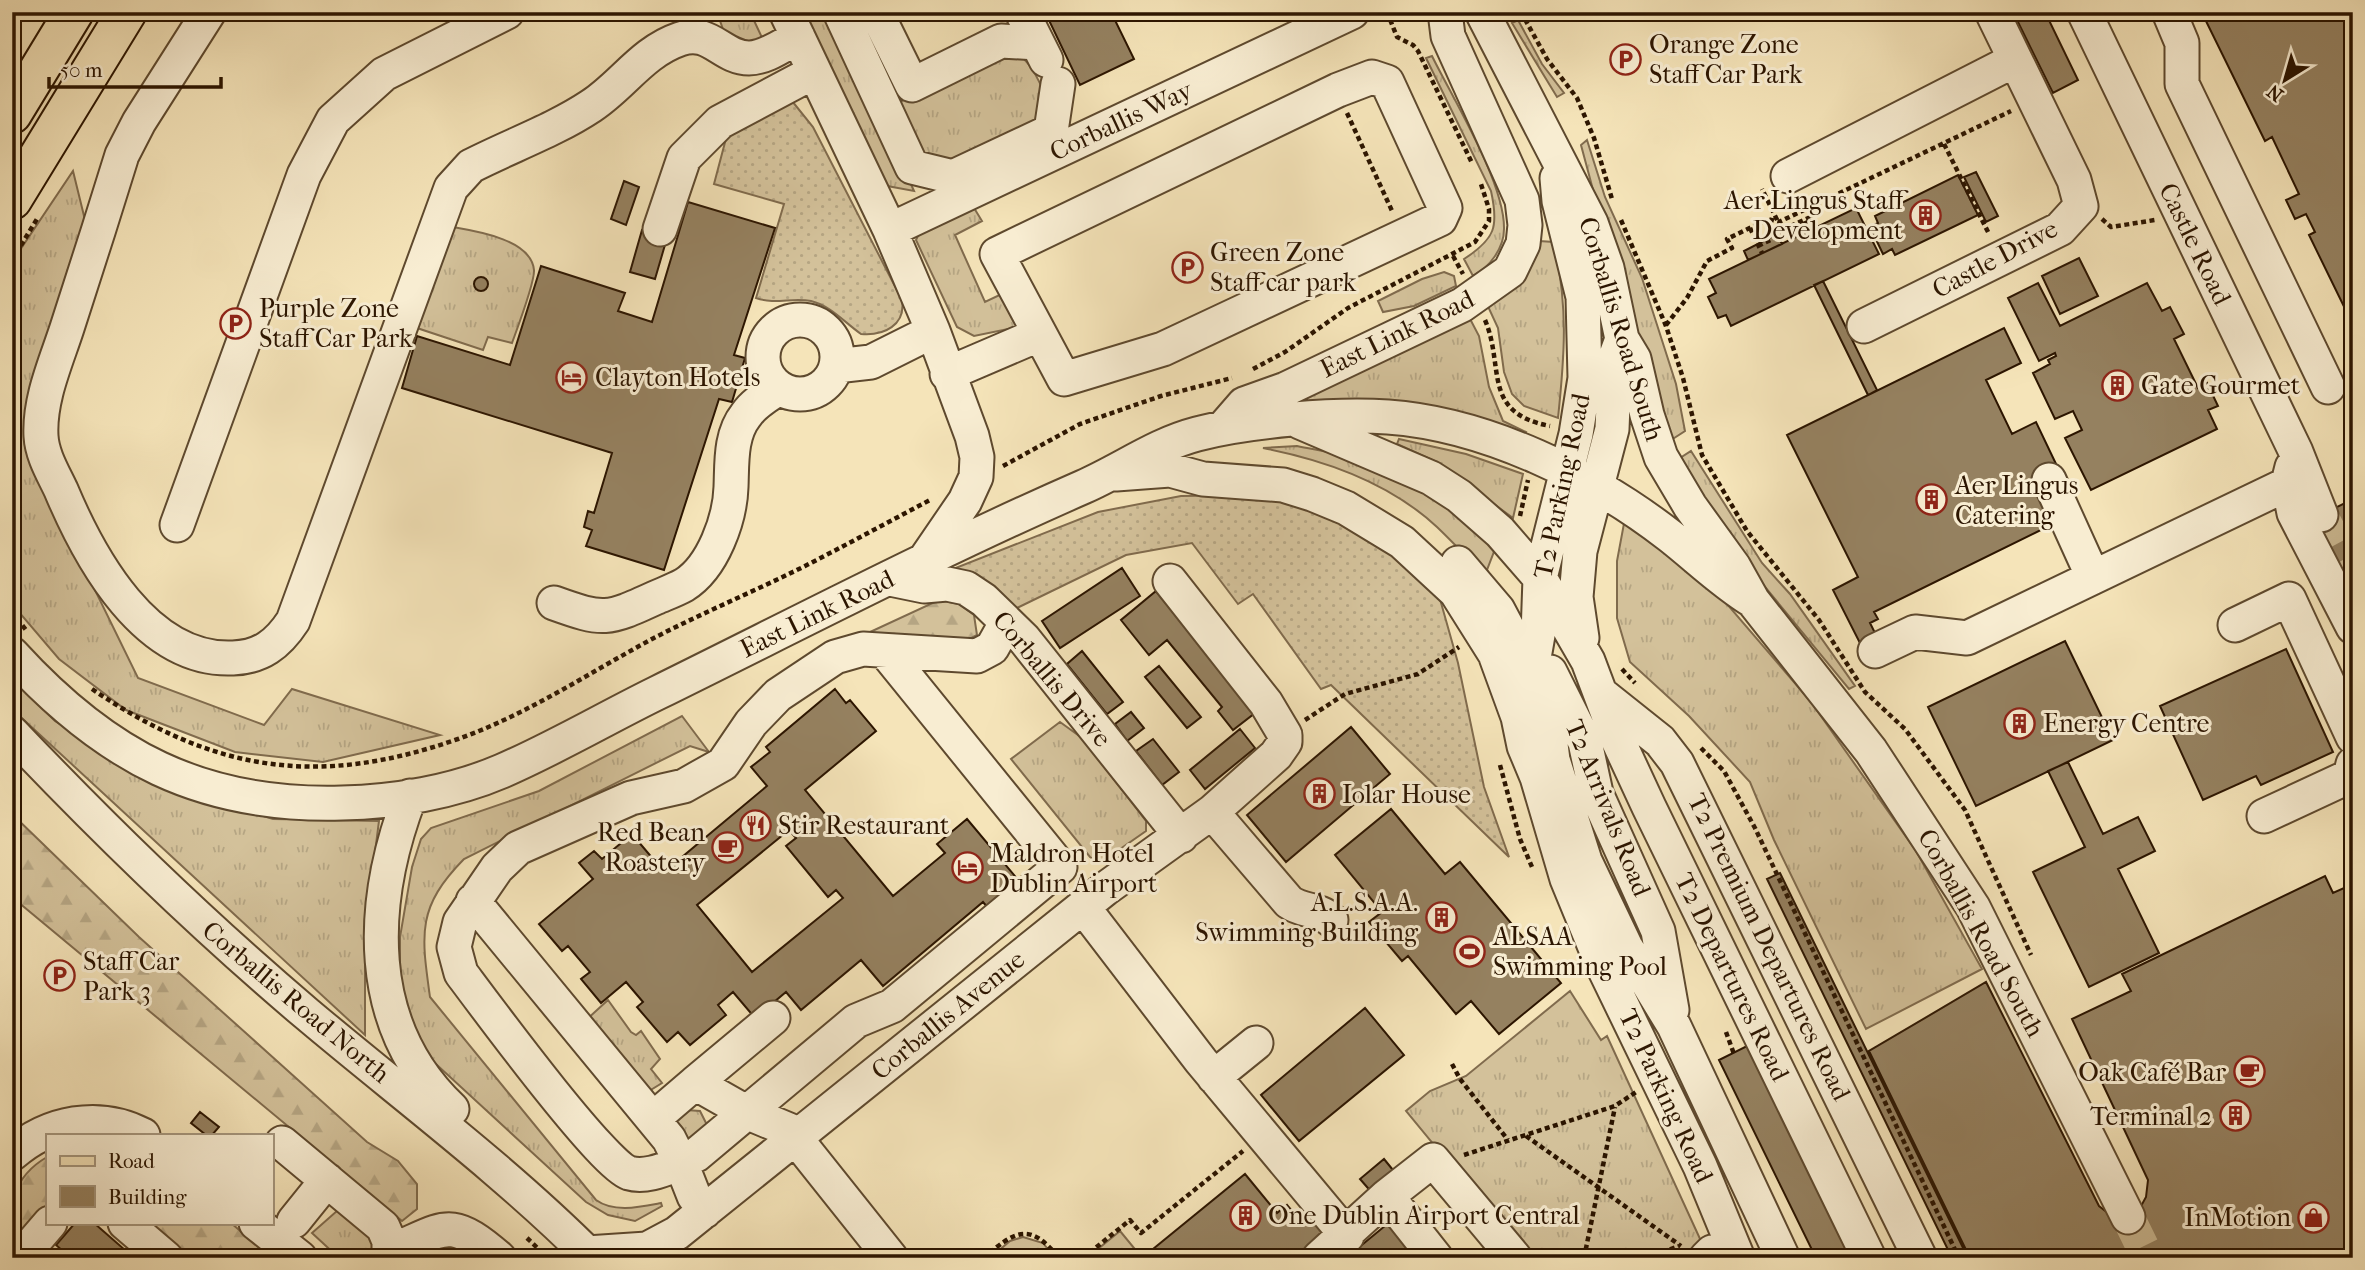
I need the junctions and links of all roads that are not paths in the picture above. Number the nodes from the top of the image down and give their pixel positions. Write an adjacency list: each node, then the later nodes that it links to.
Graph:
1 (74, 12): 19 (main road)
2 (127, 12): 23 (main road)
3 (209, 12): 14 (street)
4 (508, 12): 43 (street)
5 (840, 12): 18 (street)
6 (876, 12): 15 (street)
7 (1022, 12): 15 (street)
8 (1352, 12): 20 (street, Corballis Way)
9 (1445, 12): 35 (street, East Link Road)
10 (1482, 12): 21 (street, Corballis Road South)
11 (1992, 12): 16 (street, Castle Drive)
12 (2084, 12): 37 (street, Castle Road)
13 (2169, 12): 32 (street)
14 (792, 24): 17 (street)
15 (1037, 43): 18 (street)
16 (2015, 60): 22 (street); 26 (street, Castle Drive)
17 (814, 72): 24 (street); 25 (street)
18 (1058, 84): 20 (street)
19 (12, 114)
20 (1083, 139): 25 (street, Corballis Way)
21 (1555, 155): 29 (street, Corballis Road South); 38 (street, T2 Parking Road)
22 (1775, 182)
23 (12, 200)
24 (660, 229)
25 (890, 230): 27 (street)
26 (1864, 326)
27 (933, 331): 30 (street); 31 (street)
28 (1038, 335): 28 (street); 31 (street)
29 (1622, 339): 41 (street); 49 (street, Corballis Road South)
30 (836, 366): 33 (street); 33 (street)
31 (947, 374): 44 (street)
32 (2328, 387)
33 (779, 388): 50 (street)
34 (1297, 421): 35 (street, East Link Road); 38 (street, East Link Road); 46 (street)
35 (1224, 427): 39 (street, East Link Road)
36 (1170, 470): 39 (street, T2 Parking Road); 59 (street, T2 Arrivals Road); 66 (street, T2 Parking Road)
37 (2296, 470): 42 (street); 45 (street); 53 (street)
38 (1565, 472): 41 (street, Corballis Road South); 46 (street, T2 Parking Road)
39 (1113, 474): 44 (street, East Link Road)
40 (2049, 481): 45 (street)
41 (1596, 487): 49 (street, Corballis Road South); 58 (street)
42 (2321, 514)
43 (177, 526)
44 (926, 558): 47 (street, East Link Road)
45 (2093, 577): 57 (street)
46 (1540, 578): 54 (street, T2 Parking Road); 58 (street)
47 (890, 579): 51 (street, Corballis Drive); 67 (street, East Link Road)
48 (1170, 581): 68 (street, Corballis Avenue)
49 (1753, 601): 91 (street, Corballis Road South)
50 (554, 603)
51 (1006, 623): 56 (street); 71 (street, Corballis Drive)
52 (2235, 625): 60 (street)
53 (2353, 627)
54 (1538, 635): 59 (street, T2 Parking Road); 76 (street, T2 Arrivals Road)
55 (21, 644): 67 (street, East Link Road)
56 (885, 651): 72 (street); 80 (street)
57 (1875, 651)
58 (1588, 660): 61 (street)
59 (1531, 671): 66 (street, T2 Parking Road); 76 (street, T2 Arrivals Road)
60 (2343, 688): 63 (street)
61 (1601, 694): 110 (street, T2 Departures Road); 111 (street, T2 Premium Departures Road)
62 (12, 733): 70 (street, Corballis Road North)
63 (2353, 737)
64 (12, 763): 70 (street)
65 (2353, 764): 69 (street)
66 (1537, 777): 98 (street, T2 Parking Road)
67 (410, 796): 86 (street)
68 (1212, 812): 71 (street, Corballis Avenue); 74 (street)
69 (2264, 816)
70 (94, 820): 86 (street, Corballis Road North)
71 (1181, 836): 73 (street, Corballis Avenue)
72 (473, 901): 81 (street); 87 (street)
73 (1083, 907): 78 (street); 83 (street, Corballis Avenue)
74 (1331, 920)
75 (773, 1018): 79 (street)
76 (1674, 1026): 109 (street, T2 Arrivals Road)
77 (1256, 1044): 78 (street)
78 (1214, 1077): 96 (street)
79 (695, 1083): 80 (street); 81 (street)
80 (746, 1112): 83 (street); 87 (street)
81 (653, 1119): 87 (street)
82 (141, 1134): 85 (street)
83 (795, 1137): 90 (street, Corballis Avenue); 102 (street)
84 (282, 1143): 88 (street)
85 (12, 1154)
86 (482, 1157): 101 (street, Corballis Road North)
87 (681, 1163): 90 (street)
88 (327, 1180): 92 (street); 99 (street)
89 (1379, 1203): 96 (street); 107 (street); 108 (street)
90 (705, 1211): 100 (street, Corballis Avenue)
91 (2128, 1217)
92 (294, 1220)
93 (49, 1224): 103 (street)
94 (126, 1224): 104 (street)
95 (257, 1224): 105 (street)
96 (1347, 1236): 106 (street)
97 (481, 1253): 99 (street)
98 (1705, 1253)
99 (390, 1254)
100 (652, 1254): 101 (street, Corballis Avenue)
101 (589, 1255)
102 (883, 1255)
103 (20, 1258)
104 (166, 1258)
105 (300, 1258)
106 (1320, 1258)
107 (1436, 1258)
108 (1515, 1258)
109 (1783, 1258)
110 (1869, 1258)
111 (1920, 1258)

